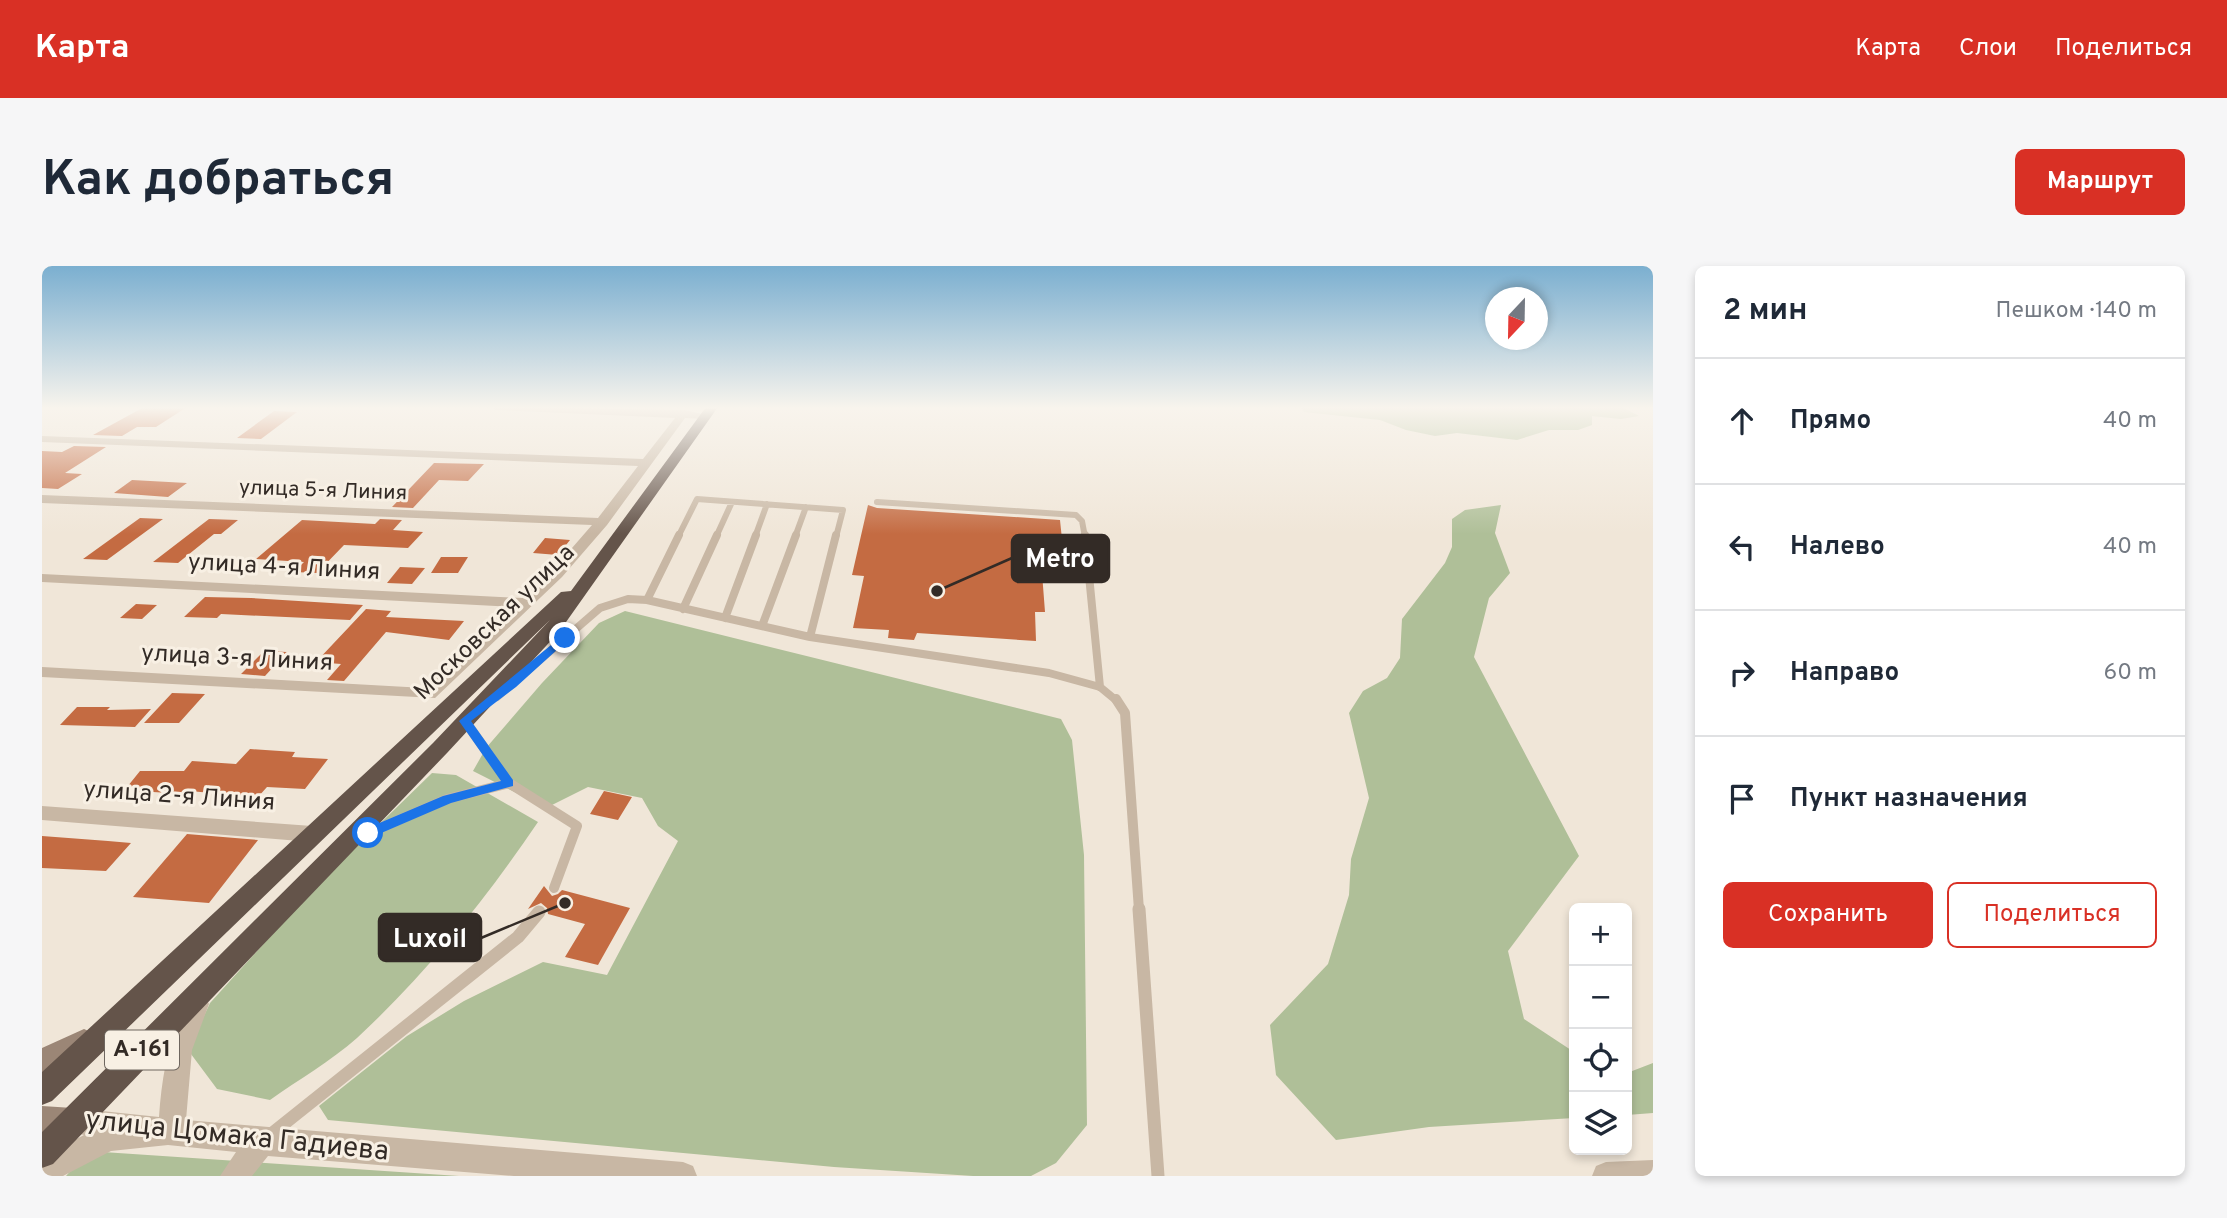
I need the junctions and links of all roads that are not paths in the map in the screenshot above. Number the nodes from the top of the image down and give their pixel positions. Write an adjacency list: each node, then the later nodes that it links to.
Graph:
1 (305, 449): 4 (street)
2 (656, 449): 4 (street)
3 (682, 449): 11 (highway, А-161)
4 (646, 463): 10 (street)
5 (42, 499): 10 (street, улица 5-я Линия)
6 (732, 502): 8 (lane); 13 (lane); 15 (lane)
7 (877, 502): 21 (lane)
8 (767, 504): 9 (lane); 16 (lane)
9 (806, 507): 17 (lane); 18 (lane)
10 (602, 522): 14 (street)
11 (605, 558): 20 (highway, Московская улица / А-161); 25 (highway, Московская улица / А-161)
12 (42, 578): 14 (street, улица 4-я Линия)
13 (646, 600): 15 (lane); 20 (lane)
14 (524, 603): 19 (street, улица 3-я Линия)
15 (683, 609): 16 (lane)
16 (725, 618): 17 (lane)
17 (762, 626): 18 (lane)
18 (810, 637): 21 (lane)
19 (42, 672)
20 (513, 677): 22 (highway, Московская улица / А-161)
21 (1100, 687): 42 (lane)
22 (465, 721): 23 (lane); 26 (highway, Московская улица / А-161)
23 (509, 783): 26 (lane); 27 (lane)
24 (42, 813): 25 (street, улица 2-я Линия)
25 (312, 834): 30 (highway, Московская улица / А-161)
26 (346, 841): 29 (highway, Московская улица / А-161)
27 (554, 888)
28 (540, 912): 36 (lane)
29 (211, 979): 34 (highway, Московская улица / А-161); 35 (street)
30 (111, 1026): 31 (main road, А-161); 32 (highway, Московская улица / А-161)
31 (42, 1061)
32 (42, 1091)
33 (42, 1119): 34 (main road, улица Цомака Гадиева)
34 (73, 1121): 35 (street, улица Цомака Гадиева); 37 (highway, Московская улица / А-161)
35 (172, 1131): 36 (street, улица Цомака Гадиева); 38 (street)
36 (262, 1142): 40 (street); 41 (street, улица Цомака Гадиева)
37 (42, 1153)
38 (42, 1173)
39 (1653, 1174): 43 (street)
40 (234, 1176)
41 (683, 1176)
42 (1158, 1176)
43 (1606, 1176)

